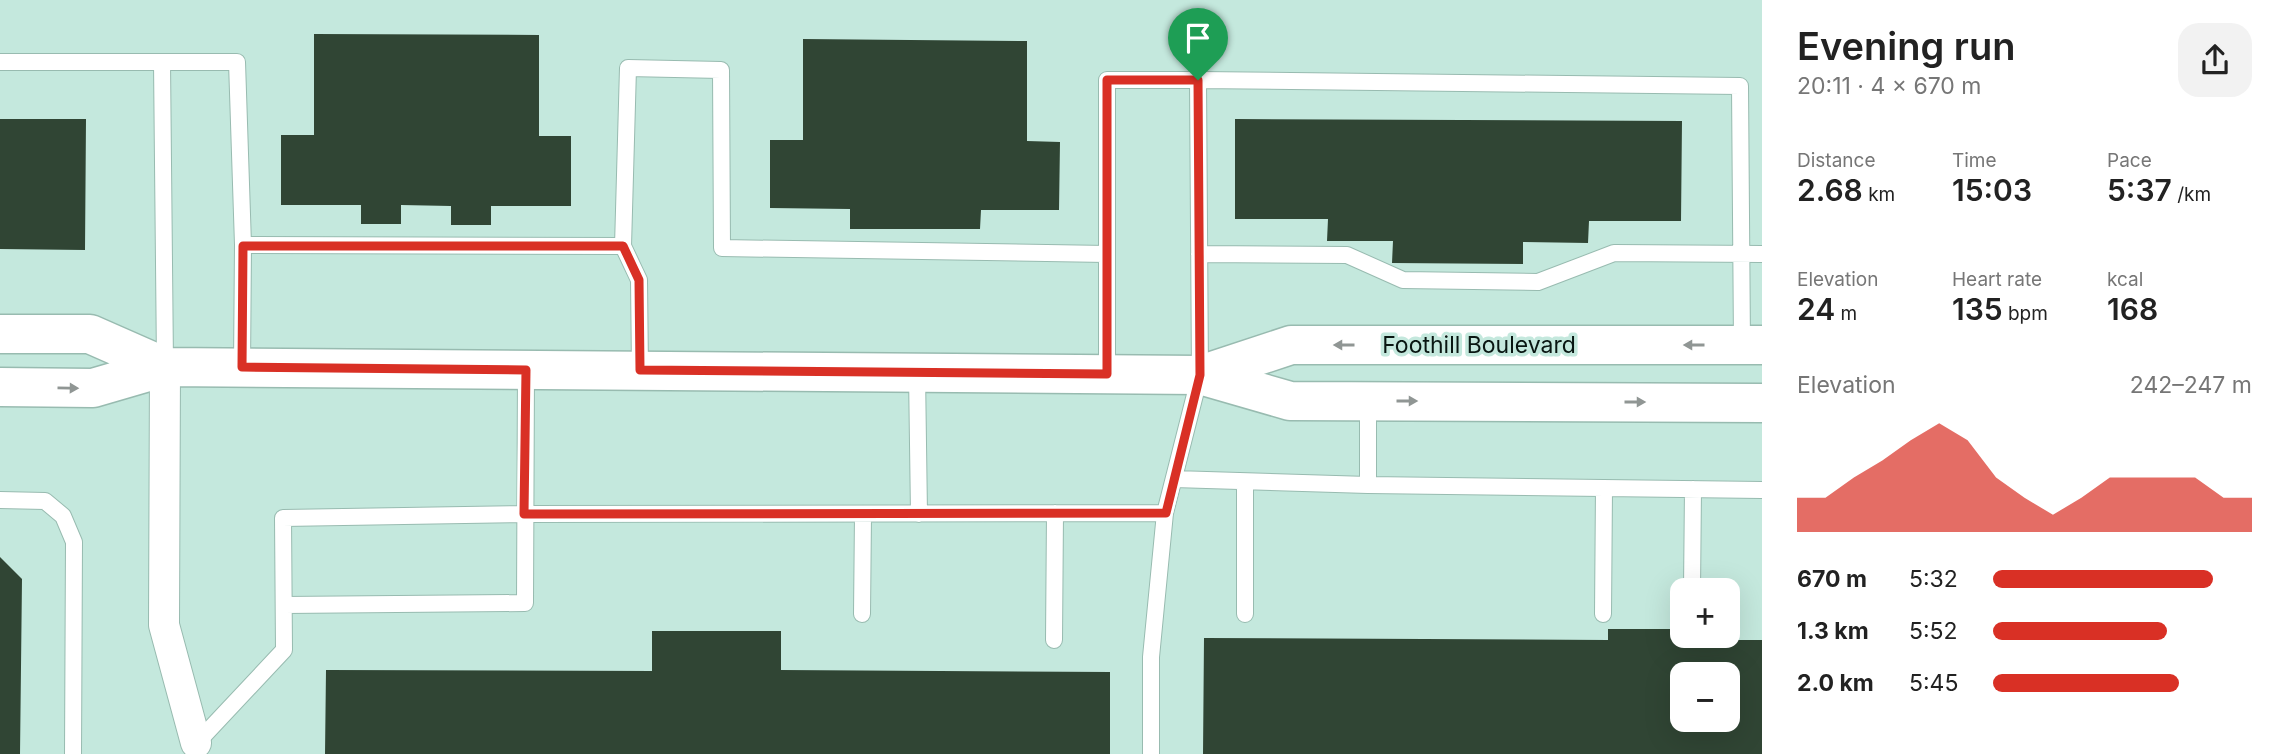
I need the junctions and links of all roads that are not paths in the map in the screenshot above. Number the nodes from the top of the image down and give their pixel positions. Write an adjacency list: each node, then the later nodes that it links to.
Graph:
1 (0, 62): 2 (lane)
2 (162, 62): 4 (lane); 12 (lane)
3 (1198, 80): 6 (lane); 7 (lane); 8 (lane)
4 (243, 246): 5 (lane); 13 (lane)
5 (623, 246): 6 (lane); 15 (lane)
6 (1107, 254): 17 (lane)
7 (1199, 254): 8 (lane); 18 (lane)
8 (1742, 254): 9 (lane); 11 (lane)
9 (1762, 254)
10 (0, 334): 12 (main road, Foothill Boulevard)
11 (1752, 345): 18 (main road, Foothill Boulevard, one-way to 18)
12 (164, 367): 13 (main road, Foothill Boulevard); 19 (main road, Foothill Boulevard, one-way to 12); 40 (street)
13 (242, 367): 14 (main road, Foothill Boulevard)
14 (526, 370): 15 (main road, Foothill Boulevard); 31 (lane)
15 (640, 370): 16 (main road, Foothill Boulevard)
16 (917, 373): 17 (main road, Foothill Boulevard); 32 (lane)
17 (1107, 374): 18 (main road, Foothill Boulevard)
18 (1200, 375): 20 (main road, Foothill Boulevard); 22 (lane)
19 (0, 387)
20 (1368, 401): 21 (main road, Foothill Boulevard, one-way to 21); 24 (lane)
21 (1762, 402)
22 (1174, 479): 23 (lane); 30 (lane)
23 (1245, 482): 24 (lane); 37 (lane)
24 (1368, 485): 25 (lane)
25 (1604, 488): 26 (lane); 38 (lane)
26 (1693, 489): 27 (lane); 34 (lane)
27 (1762, 490)
28 (0, 500): 41 (lane)
29 (1055, 513): 30 (lane); 32 (lane); 39 (lane)
30 (1166, 513): 42 (lane)
31 (524, 514): 33 (lane); 35 (lane); 35 (lane)
32 (919, 514): 33 (lane)
33 (863, 515): 36 (lane)
34 (1692, 578)
35 (284, 605): 40 (lane)
36 (862, 614)
37 (1245, 614)
38 (1603, 614)
39 (1054, 640)
40 (195, 751)
41 (73, 754)
42 (1151, 754)

